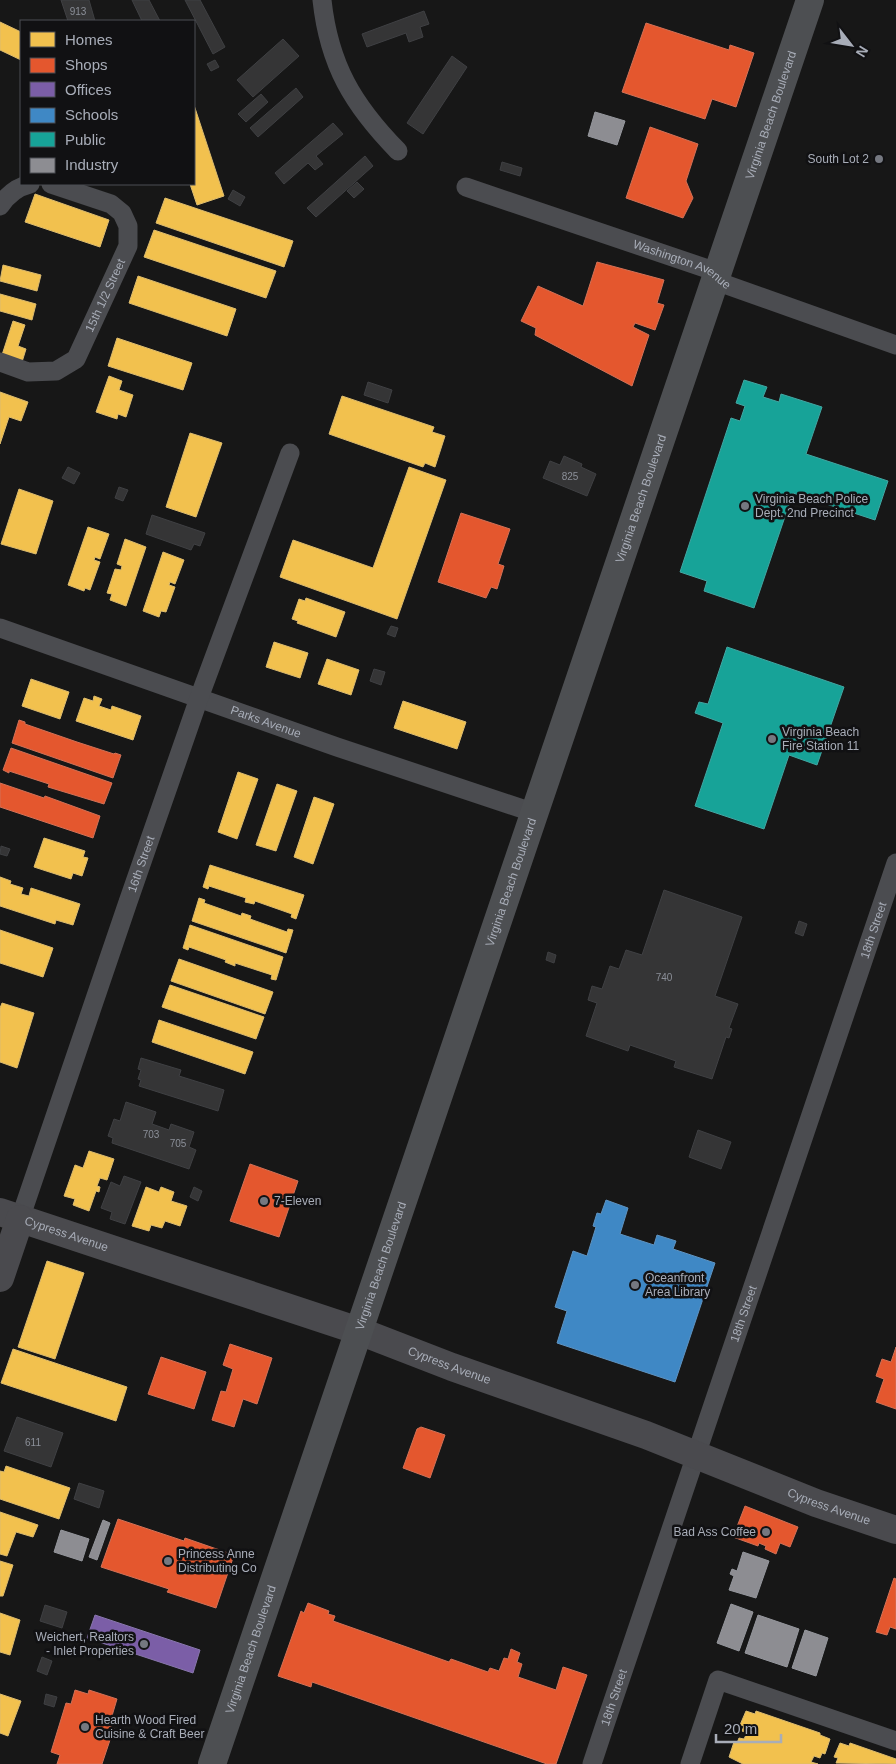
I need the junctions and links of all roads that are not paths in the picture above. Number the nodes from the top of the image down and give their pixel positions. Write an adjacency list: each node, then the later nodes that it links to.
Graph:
1 (322, 0): 3 (street)
2 (810, 0): 8 (main road, Virginia Beach Boulevard)
3 (398, 150)
4 (26, 185): 7 (street)
5 (58, 186): 10 (street, 15th 1/2 Street)
6 (466, 187): 8 (street, Washington Avenue)
7 (0, 206)
8 (717, 275): 9 (street, Washington Avenue); 14 (main road, Virginia Beach Boulevard)
9 (896, 345)
10 (0, 362)
11 (290, 453): 13 (street, 16th Street)
12 (0, 628): 13 (street, Parks Avenue)
13 (199, 698): 14 (street, Parks Avenue); 16 (street, 16th Street)
14 (535, 813): 18 (main road, Virginia Beach Boulevard)
15 (896, 863): 19 (street, 18th Street)
16 (10, 1216): 17 (street, 16th Street); 18 (street, Cypress Avenue)
17 (0, 1278)
18 (359, 1332): 19 (street, Cypress Avenue); 22 (main road, Virginia Beach Boulevard)
19 (696, 1455): 20 (street, Cypress Avenue); 23 (street, 18th Street)
20 (896, 1530)
21 (896, 1741): 24 (street)
22 (212, 1764)
23 (592, 1764)
24 (690, 1764)

